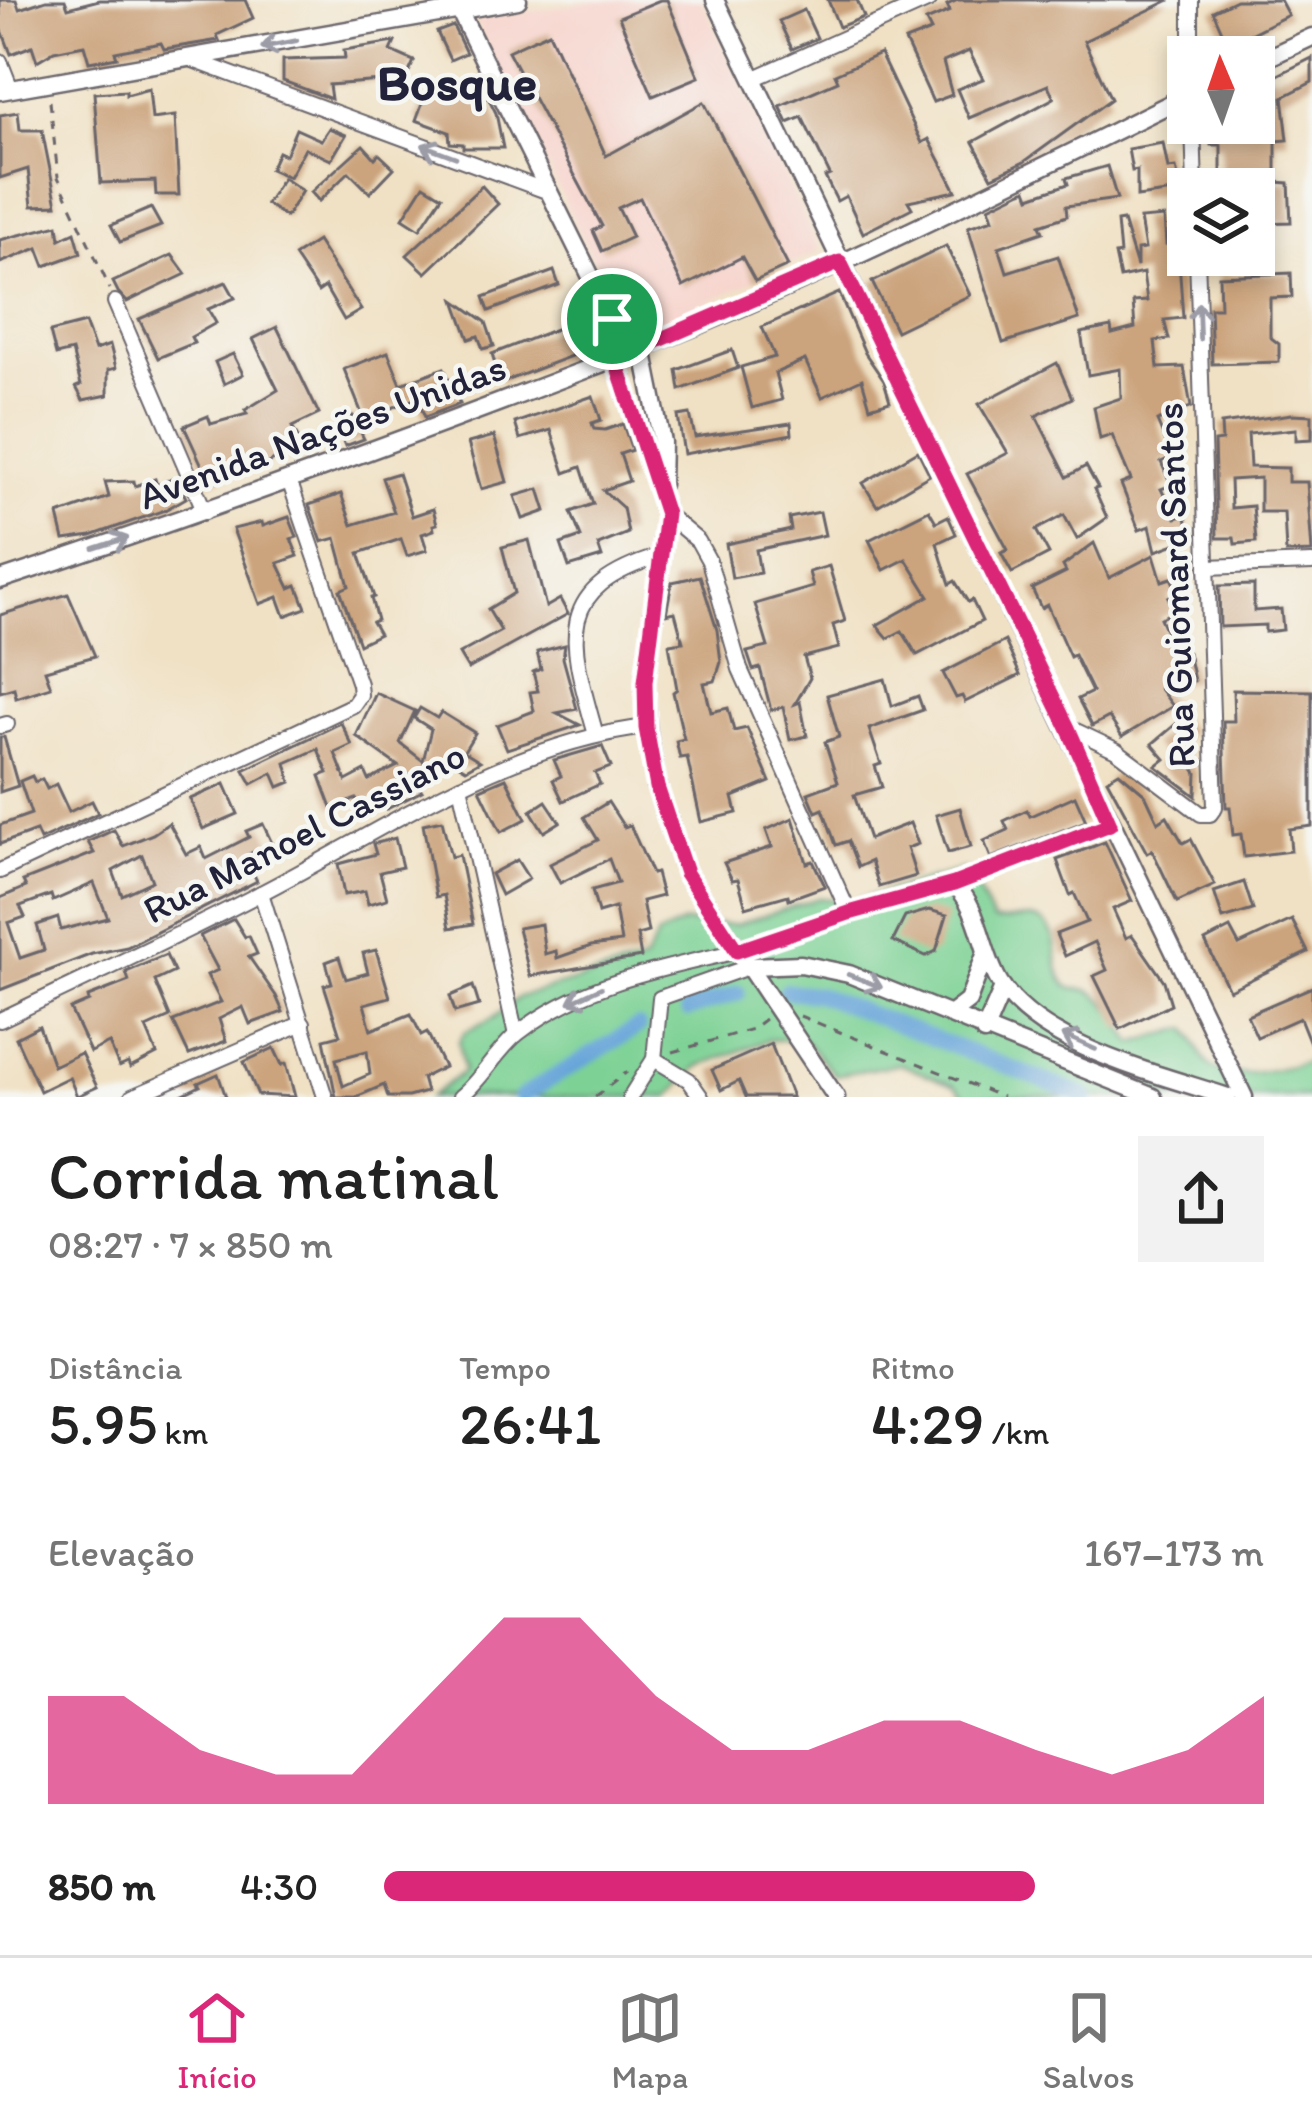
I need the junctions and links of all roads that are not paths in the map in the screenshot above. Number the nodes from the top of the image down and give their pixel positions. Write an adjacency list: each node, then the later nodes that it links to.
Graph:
1 (518, 0): 6 (street)
2 (715, 0): 12 (street)
3 (929, 0): 12 (street)
4 (1191, 0): 7 (street)
5 (434, 7): 6 (street); 10 (street, one-way to 10)
6 (459, 10): 15 (street)
7 (1191, 36)
8 (1312, 37): 9 (street)
9 (1275, 54)
10 (193, 60): 13 (street); 15 (street, one-way to 10)
11 (0, 61): 13 (street)
12 (755, 77): 16 (street)
13 (5, 90)
14 (1167, 105): 16 (street, Avenida Nações Unidas)
15 (549, 192): 19 (street)
16 (840, 262): 20 (street, Avenida Nações Unidas); 31 (street)
17 (1198, 276): 28 (street, Rua Guiomard Santos, one-way to 17)
18 (115, 302): 24 (street)
19 (612, 319): 20 (street); 21 (street)
20 (643, 347): 21 (street, Avenida Nações Unidas); 23 (street)
21 (615, 358): 22 (street, Avenida Nações Unidas); 23 (street)
22 (289, 479): 24 (street, Avenida Nações Unidas); 35 (street)
23 (660, 492): 25 (street)
24 (205, 512): 29 (street, Avenida Nações Unidas, one-way to 24)
25 (666, 514): 26 (street); 38 (street)
26 (660, 556): 30 (street); 32 (street)
27 (1312, 562): 28 (street)
28 (1207, 566): 31 (street, Rua Guiomard Santos)
29 (0, 580)
30 (646, 728): 32 (street, Rua Manoel Cassiano); 39 (street)
31 (1068, 728): 34 (street)
32 (596, 735): 33 (street, Rua Manoel Cassiano)
33 (460, 786): 37 (street, Rua Manoel Cassiano); 49 (street)
34 (1110, 824): 36 (street); 59 (street)
35 (0, 871)
36 (954, 884): 38 (street); 40 (street)
37 (261, 893): 46 (street, Rua Manoel Cassiano); 47 (street)
38 (849, 913): 39 (street)
39 (737, 951): 41 (street); 42 (street)
40 (985, 955): 43 (street); 45 (street)
41 (751, 966): 44 (street); 45 (street, one-way to 45); 56 (street)
42 (645, 972): 44 (street); 49 (street, one-way to 49)
43 (1004, 988): 48 (street); 58 (street, one-way to 43)
44 (660, 998): 50 (street)
45 (951, 1014): 48 (street)
46 (0, 1020)
47 (303, 1023): 51 (street); 52 (street)
48 (984, 1032): 57 (street)
49 (516, 1035): 53 (street)
50 (654, 1059): 54 (street); 55 (street)
51 (132, 1097)
52 (326, 1097)
53 (460, 1097)
54 (630, 1097)
55 (701, 1097)
56 (836, 1097)
57 (1153, 1097)
58 (1228, 1097)
59 (1244, 1097)

